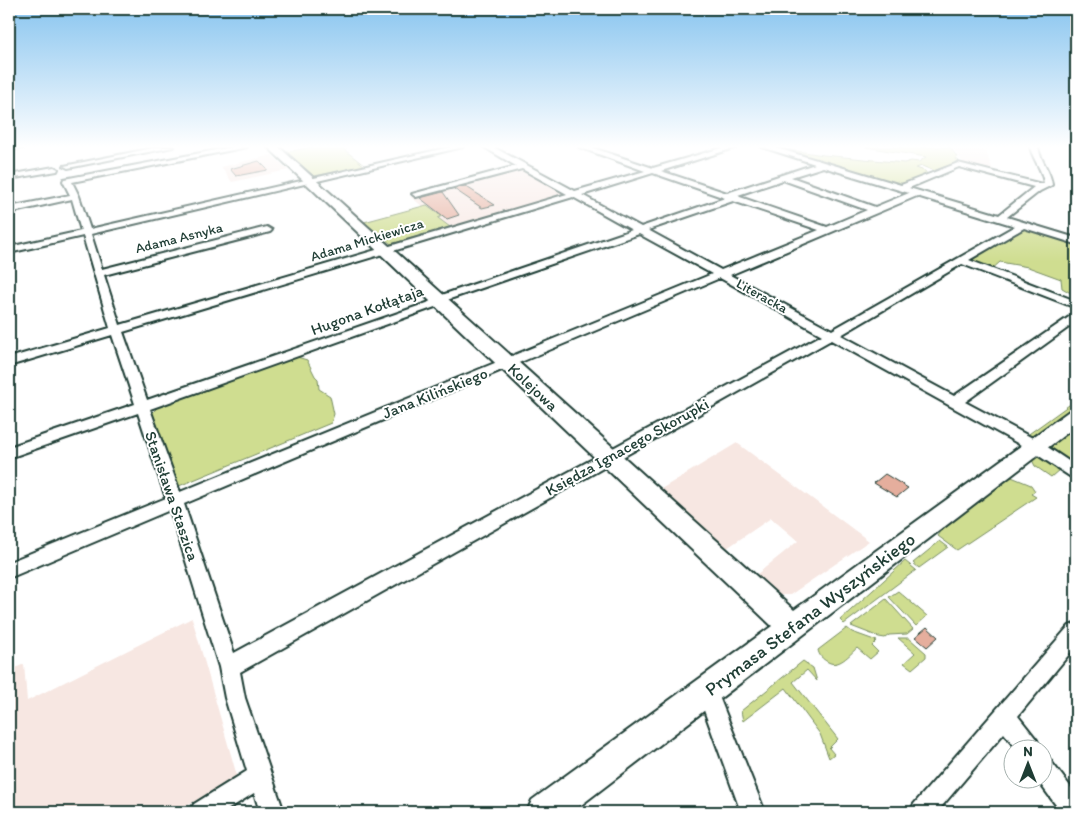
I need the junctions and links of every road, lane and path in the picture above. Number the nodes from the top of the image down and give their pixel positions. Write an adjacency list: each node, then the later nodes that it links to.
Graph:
1 (69, 185): 19 (street, Stanisława Staszica)
2 (291, 185): 28 (street)
3 (315, 185): 31 (street, Kolejowa)
4 (450, 185): 17 (street)
5 (558, 185): 18 (street, Literacka)
6 (604, 185): 18 (street, Adama Mickiewicza)
7 (699, 185): 20 (street)
8 (761, 185): 20 (street, Hugona Kołłątaja)
9 (806, 185): 22 (street)
10 (893, 185): 15 (street)
11 (909, 185): 15 (street)
12 (1036, 185): 14 (street)
13 (1048, 185): 14 (street)
14 (1043, 187): 23 (street)
15 (902, 188): 16 (street)
16 (916, 193): 22 (street, Jana Kilińskiego); 23 (street)
17 (416, 194)
18 (574, 194): 27 (street, Literacka); 31 (street, Adama Mickiewicza)
19 (75, 196): 21 (street); 28 (street, Stanisława Staszica)
20 (733, 196): 26 (street); 27 (street, Hugona Kołłątaja)
21 (9, 210)
22 (875, 210): 26 (street, Jana Kilińskiego)
23 (1000, 218): 24 (street)
24 (1023, 225): 29 (street); 32 (street, Księdza Ignacego Skorupki)
25 (267, 230): 33 (street, Adama Asnyka)
26 (828, 230): 34 (street, Jana Kilińskiego)
27 (641, 231): 34 (street, Literacka); 35 (street, Hugona Kołłątaja)
28 (85, 232): 30 (street); 33 (street, Stanisława Staszica)
29 (1076, 241)
30 (9, 250)
31 (384, 250): 35 (street, Kolejowa); 38 (street, Adama Mickiewicza)
32 (960, 260): 36 (street); 39 (street, Księdza Ignacego Skorupki)
33 (99, 273): 38 (street, Stanisława Staszica)
34 (720, 273): 39 (street, Literacka); 41 (street, Jana Kilińskiego)
35 (439, 300): 41 (street, Kolejowa); 43 (street, Hugona Kołłątaja)
36 (1076, 305)
37 (1076, 317): 42 (street)
38 (116, 330): 40 (street, Adama Mickiewicza); 43 (street, Stanisława Staszica)
39 (831, 334): 42 (street, Literacka); 47 (street, Księdza Ignacego Skorupki)
40 (9, 362)
41 (507, 363): 47 (street, Kolejowa); 49 (street, Jana Kilińskiego)
42 (955, 402): 45 (street, Literacka)
43 (142, 406): 46 (street, Hugona Kołłątaja); 49 (street, Stanisława Staszica)
44 (1076, 416): 45 (street, Prymasa Stefana Wyszyńskiego)
45 (1035, 446): 48 (street, Literacka); 51 (street, Prymasa Stefana Wyszyńskiego)
46 (9, 452)
47 (608, 457): 51 (street, Kolejowa); 53 (street, Księdza Ignacego Skorupki)
48 (1076, 472)
49 (175, 501): 50 (street, Jana Kilińskiego); 53 (street, Stanisława Staszica)
50 (9, 570)
51 (792, 627): 54 (street, Prymasa Stefana Wyszyńskiego)
52 (1076, 632): 55 (street)
53 (229, 667): 57 (street, Stanisława Staszica)
54 (707, 691): 61 (street, Prymasa Stefana Wyszyńskiego); 62 (street)
55 (1005, 716): 56 (street); 63 (street)
56 (1022, 738)
57 (261, 776): 59 (street); 60 (street, Stanisława Staszica)
58 (1052, 781): 64 (street)
59 (202, 812)
60 (272, 812)
61 (544, 812)
62 (753, 812)
63 (922, 812)
64 (1075, 812)

